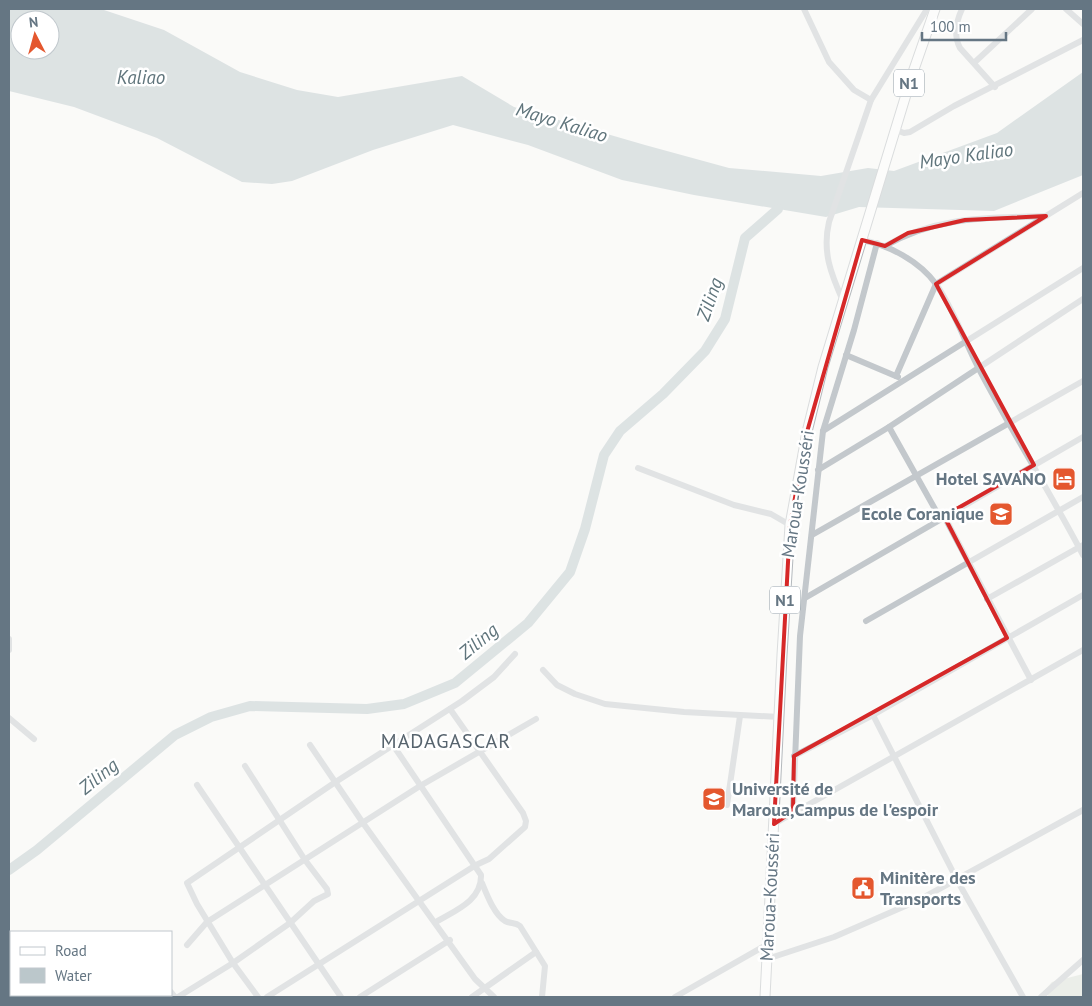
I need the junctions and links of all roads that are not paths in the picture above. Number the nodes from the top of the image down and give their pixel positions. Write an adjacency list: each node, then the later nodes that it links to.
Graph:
1 (804, 9): 11 (street)
2 (927, 9): 11 (street)
3 (935, 9): 12 (highway, Maroua-Kousséri / N1)
4 (962, 9): 9 (street)
5 (1032, 9): 9 (street)
6 (1066, 9): 7 (street)
7 (1083, 24)
8 (1083, 40): 10 (street)
9 (974, 62): 10 (street)
10 (995, 87): 12 (street)
11 (871, 100): 21 (street)
12 (896, 130): 15 (highway, Maroua-Kousséri / N1)
13 (1083, 193): 14 (street)
14 (1046, 216): 17 (street); 19 (street)
15 (862, 240): 16 (street); 21 (highway, Maroua-Kousséri / N1)
16 (877, 243): 17 (street); 23 (street)
17 (885, 246): 19 (street)
18 (1083, 268): 22 (street)
19 (936, 284): 22 (street); 25 (street)
20 (1083, 299): 24 (street)
21 (844, 302): 39 (highway, Maroua-Kousséri / N1)
22 (966, 342): 24 (street); 26 (street)
23 (846, 355): 25 (street); 30 (street)
24 (979, 368): 28 (street); 29 (street)
25 (896, 376): 26 (street)
26 (903, 379): 30 (street)
27 (1083, 381): 28 (street)
28 (1010, 424): 32 (street); 35 (street)
29 (889, 427): 34 (street); 35 (street)
30 (823, 431): 34 (street)
31 (1083, 437): 32 (street)
32 (1034, 465): 37 (street); 38 (street)
33 (638, 468): 39 (street)
34 (818, 470): 40 (street)
35 (917, 478): 38 (street); 40 (street)
36 (1083, 497): 37 (street)
37 (1060, 511): 41 (street); 43 (street)
38 (942, 517): 43 (street); 45 (street)
39 (790, 525): 58 (highway, Maroua-Kousséri / N1)
40 (812, 535): 45 (street)
41 (1081, 546): 42 (street); 46 (street)
42 (1083, 555)
43 (969, 563): 46 (street); 47 (street)
44 (1083, 595): 48 (street)
45 (805, 598): 65 (street)
46 (987, 599): 48 (street)
47 (866, 621)
48 (1008, 638): 54 (street); 56 (street)
49 (9, 639): 50 (street)
50 (9, 650)
51 (1083, 650): 54 (street)
52 (514, 654): 55 (street)
53 (543, 670): 57 (street)
54 (1031, 680): 66 (street)
55 (450, 709): 63 (street); 64 (street)
56 (873, 715): 65 (street); 66 (street)
57 (740, 716): 58 (street); 71 (street)
58 (779, 717): 76 (highway, Maroua-Kousséri / N1)
59 (9, 718): 61 (street)
60 (536, 719): 64 (street)
61 (34, 739)
62 (310, 745): 68 (street)
63 (393, 745): 68 (street); 70 (street)
64 (479, 751): 70 (street); 79 (street)
65 (794, 756): 73 (street)
66 (895, 756): 73 (street); 80 (street)
67 (245, 766): 74 (street)
68 (334, 783): 74 (street); 75 (street)
69 (197, 785): 77 (street)
70 (420, 786): 75 (street); 79 (street)
71 (727, 804)
72 (1083, 810): 80 (street)
73 (792, 812): 76 (street)
74 (279, 820): 77 (street); 78 (street)
75 (363, 824): 78 (street); 83 (street)
76 (774, 824): 88 (highway, Maroua-Kousséri / N1)
77 (238, 848): 82 (street); 84 (street)
78 (305, 860): 82 (street); 86 (street)
79 (476, 865): 81 (street); 83 (street)
80 (957, 880): 91 (street); 106 (street)
81 (482, 883): 85 (street); 90 (street)
82 (265, 886): 84 (street); 86 (street)
83 (420, 900): 85 (street); 94 (street)
84 (207, 922): 89 (street); 93 (street)
85 (436, 922): 87 (street)
86 (290, 923): 93 (street); 94 (street)
87 (450, 940): 95 (street); 100 (street)
88 (768, 944): 91 (highway, Maroua-Kousséri / N1); 104 (street)
89 (187, 945)
90 (536, 952): 95 (street); 103 (street)
91 (766, 959): 105 (highway, Maroua-Kousséri / N1)
92 (1083, 960): 107 (street)
93 (233, 963): 96 (street); 97 (street)
94 (318, 966): 98 (street); 99 (street)
95 (486, 989): 101 (street); 102 (street)
96 (177, 997)
97 (258, 997)
98 (267, 997)
99 (341, 997)
100 (360, 997)
101 (472, 997)
102 (494, 997)
103 (542, 997)
104 (675, 997)
105 (765, 997)
106 (1023, 997)
107 (1041, 997)

